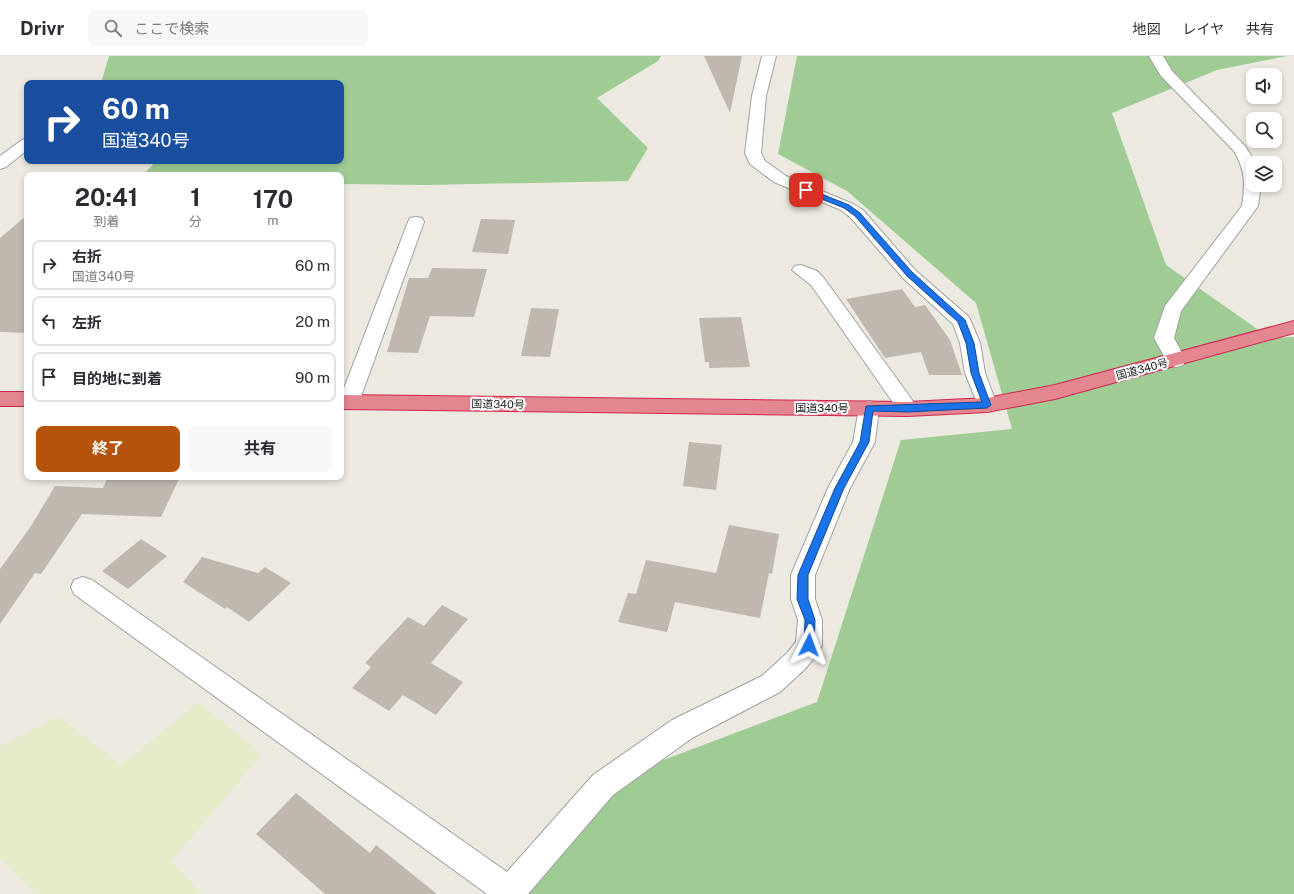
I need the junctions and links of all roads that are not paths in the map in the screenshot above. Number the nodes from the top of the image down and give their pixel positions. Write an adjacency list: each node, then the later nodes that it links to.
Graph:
1 (768, 56): 12 (street)
2 (1156, 56): 8 (street)
3 (24, 145): 4 (street)
4 (0, 164)
5 (416, 222): 11 (street)
6 (801, 270): 14 (street)
7 (1294, 327): 8 (highway, 国道340号)
8 (1176, 360): 12 (highway, 国道340号)
9 (0, 399): 10 (highway)
10 (24, 399)
11 (345, 402): 13 (highway, 国道340号)
12 (987, 405): 14 (highway, 国道340号)
13 (869, 408): 14 (highway, 国道340号); 16 (street)
14 (908, 409)
15 (83, 587): 16 (street)
16 (509, 893)

